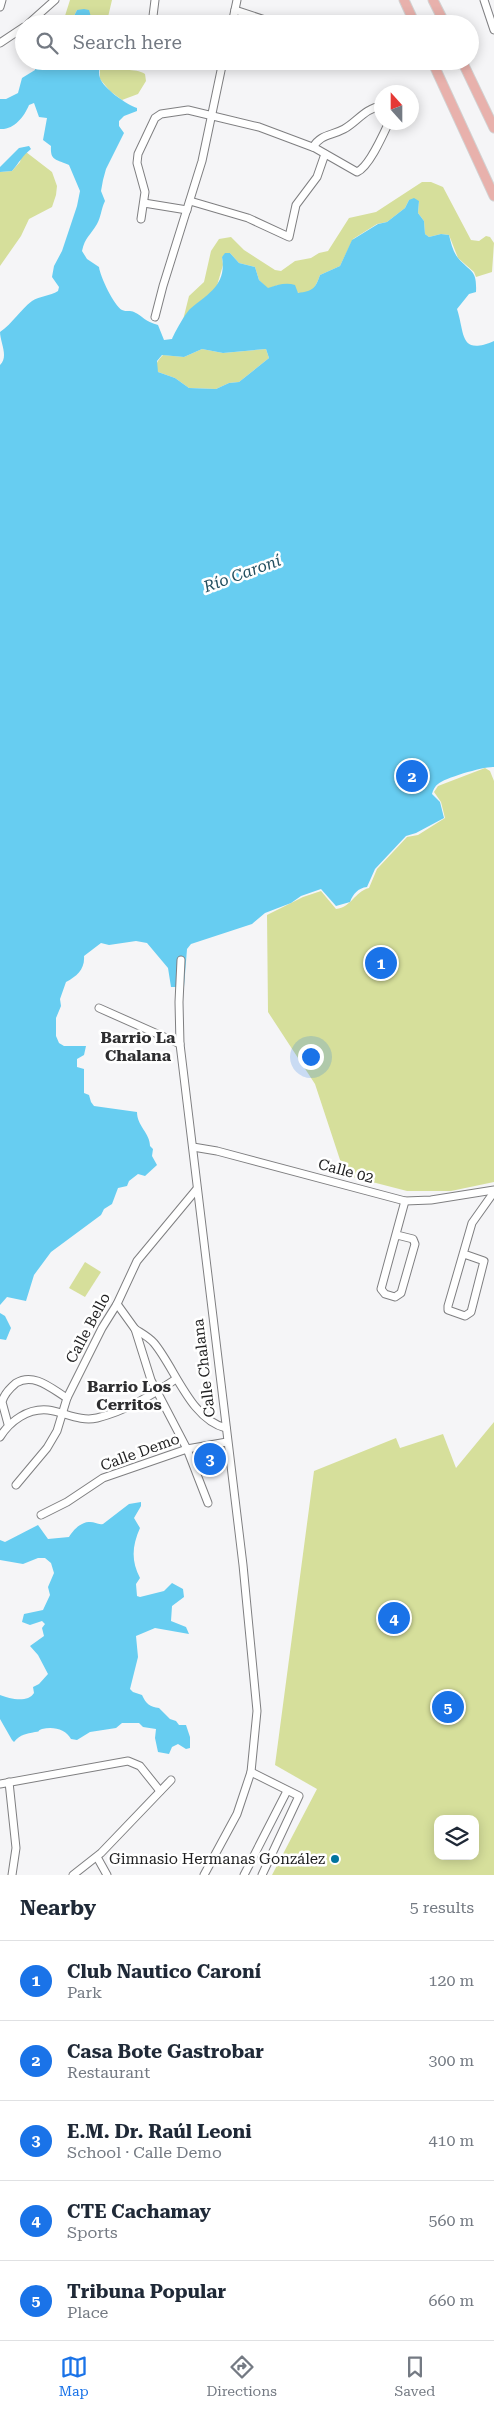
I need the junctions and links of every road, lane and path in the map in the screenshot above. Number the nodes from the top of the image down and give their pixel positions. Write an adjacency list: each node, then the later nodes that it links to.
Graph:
1 (2, 0): 8 (street)
2 (55, 0): 10 (street)
3 (155, 0): 11 (street)
4 (237, 0): 9 (street)
5 (404, 0): 14 (main road)
6 (433, 0): 15 (main road)
7 (484, 0): 16 (street)
8 (0, 7)
9 (235, 10): 12 (street); 13 (street)
10 (38, 15)
11 (153, 15)
12 (234, 15)
13 (250, 15)
14 (411, 15)
15 (440, 15)
16 (494, 30)
17 (15, 33): 18 (street)
18 (0, 43)
19 (221, 70): 23 (street)
20 (436, 70): 28 (main road)
21 (466, 70): 24 (main road)
22 (374, 109): 26 (street)
23 (211, 116): 26 (street); 29 (street); 30 (street)
24 (494, 128)
25 (384, 130): 27 (street)
26 (313, 147): 27 (street)
27 (326, 154): 29 (street)
28 (494, 196)
29 (190, 201): 31 (street)
30 (144, 203): 31 (street); 32 (street)
31 (187, 210): 33 (street)
32 (141, 219)
33 (155, 317)
34 (182, 960): 36 (street, Calle Chalana)
35 (99, 1008): 36 (street)
36 (180, 1044): 37 (street, Calle Chalana)
37 (193, 1147): 38 (street, Calle Chalana); 40 (street, Calle 02)
38 (196, 1190): 43 (street, Calle Bello); 50 (street, Calle Chalana)
39 (494, 1191): 40 (street, Calle 02); 42 (street)
40 (405, 1201): 41 (street)
41 (397, 1235): 41 (street)
42 (464, 1254): 42 (street)
43 (117, 1304): 44 (street); 47 (street, Calle Bello)
44 (135, 1329): 45 (street); 46 (street)
45 (176, 1379): 46 (street); 50 (street)
46 (158, 1392): 48 (street); 53 (street)
47 (67, 1398): 48 (street, Calle Bello); 49 (street)
48 (61, 1414): 49 (street); 54 (street, Calle Bello)
49 (8, 1424): 51 (street)
50 (226, 1428): 52 (street, Calle Chalana)
51 (0, 1437)
52 (227, 1442): 53 (street, Calle Demo); 57 (street, Calle Chalana)
53 (187, 1449): 55 (street); 56 (street, Calle Demo)
54 (16, 1485)
55 (208, 1503)
56 (41, 1515)
57 (251, 1772): 62 (street); 67 (street, Calle Chalana)
58 (171, 1780): 61 (street)
59 (10, 1782): 60 (street); 61 (street); 64 (street)
60 (0, 1784)
61 (160, 1791): 63 (street)
62 (288, 1791): 68 (street); 69 (street)
63 (97, 1857): 65 (street); 66 (street)
64 (12, 1875)
65 (73, 1875)
66 (106, 1875)
67 (204, 1875)
68 (244, 1875)
69 (262, 1875)

